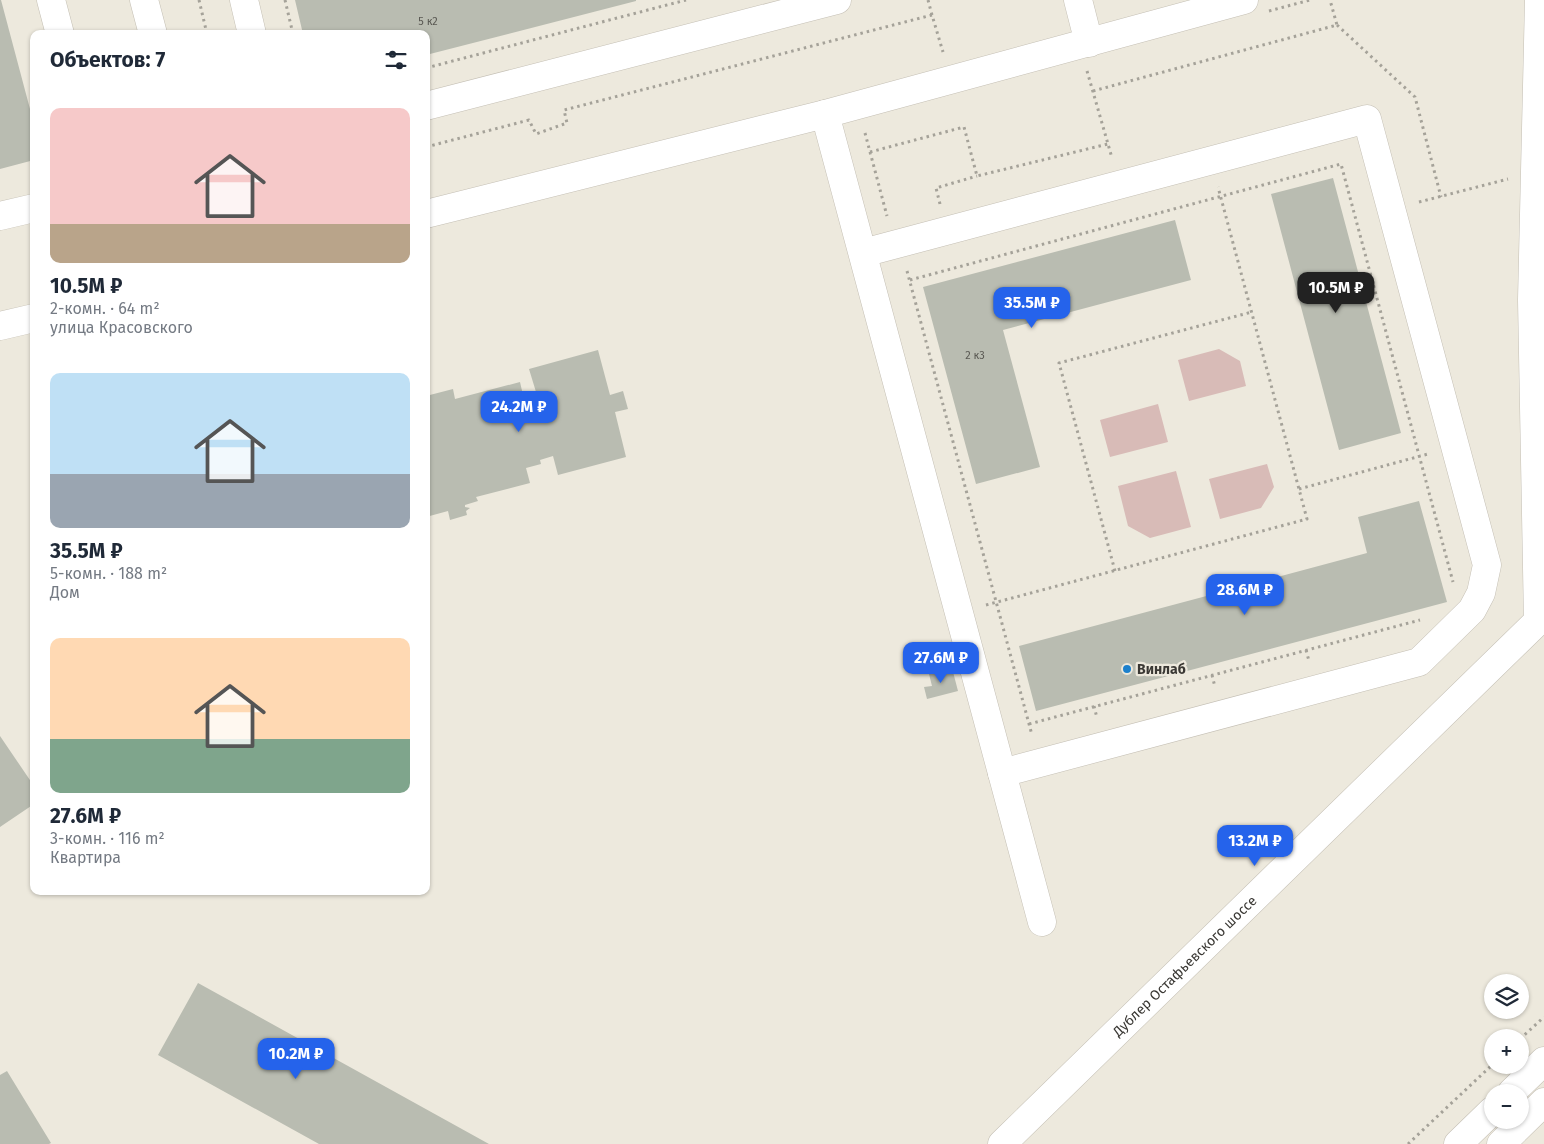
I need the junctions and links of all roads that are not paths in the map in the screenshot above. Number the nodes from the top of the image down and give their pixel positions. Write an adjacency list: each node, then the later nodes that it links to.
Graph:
1 (52, 0): 8 (street)
2 (144, 0): 9 (street)
3 (244, 0): 10 (street)
4 (837, 0): 12 (street)
5 (1078, 0): 11 (street)
6 (1244, 0): 11 (street)
7 (1539, 0): 26 (street, Дублер Остафьевского шоссе)
8 (59, 30)
9 (152, 30)
10 (251, 30)
11 (1088, 56): 13 (street)
12 (430, 105)
13 (825, 114): 15 (street); 17 (street)
14 (30, 209): 16 (street)
15 (430, 213)
16 (0, 216)
17 (862, 253): 20 (street); 20 (street)
18 (30, 319): 19 (street)
19 (0, 326)
20 (1002, 773): 21 (street)
21 (1042, 922)
22 (1544, 1061): 23 (street)
23 (1520, 1084)
24 (1544, 1102): 28 (street)
25 (1484, 1119): 27 (street)
26 (1002, 1144)
27 (1458, 1144)
28 (1501, 1144)

